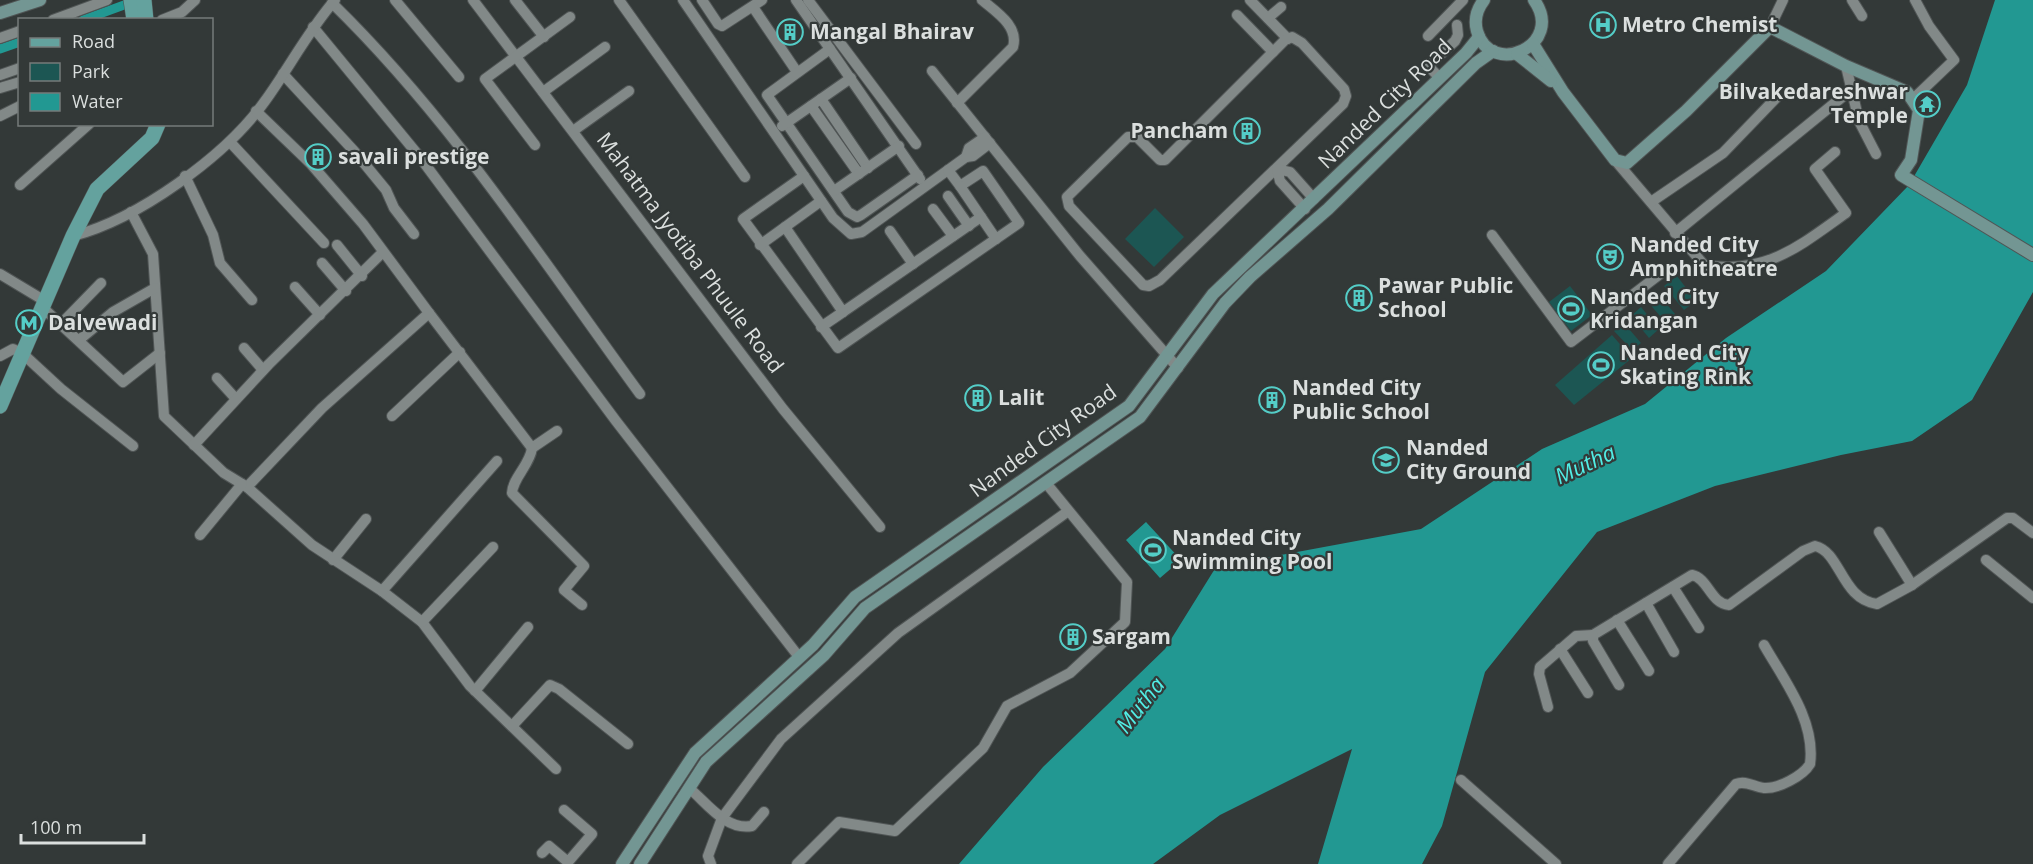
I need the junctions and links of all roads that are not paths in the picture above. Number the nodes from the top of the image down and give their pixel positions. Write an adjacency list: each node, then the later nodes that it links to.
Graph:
1 (40, 0): 25 (street)
2 (107, 0): 29 (street)
3 (131, 0): 30 (main road)
4 (144, 0): 31 (main road)
5 (195, 0): 32 (street)
6 (395, 0): 56 (street)
7 (473, 0): 49 (street, Mahatma Jyotiba Phuule Road)
8 (515, 0): 39 (street)
9 (618, 0): 93 (street)
10 (700, 0): 22 (street); 23 (street)
11 (796, 0): 45 (street)
12 (808, 0): 81 (street)
13 (982, 0): 68 (street)
14 (1463, 0): 38 (street)
15 (1484, 0): 40 (street, Nanded City Road)
16 (1783, 0): 36 (street)
17 (1852, 0): 27 (street)
18 (1916, 0): 66 (street)
19 (334, 2): 35 (street); 147 (street)
20 (1255, 2): 33 (street)
21 (1539, 2): 43 (street)
22 (758, 3): 53 (street)
23 (686, 4): 78 (street)
24 (1281, 7): 33 (street)
25 (0, 13)
26 (1237, 15): 47 (street)
27 (1862, 16)
28 (570, 17): 39 (street)
29 (58, 18)
30 (134, 18)
31 (146, 18)
32 (167, 18)
33 (1268, 18): 42 (street)
34 (1457, 25): 58 (street)
35 (313, 27): 54 (street); 183 (street)
36 (1770, 27): 50 (street); 86 (street)
37 (18, 32): 41 (street)
38 (1428, 36)
39 (544, 37): 49 (street)
40 (1479, 37): 46 (street, Nanded City Road); 58 (street, Nanded City Road)
41 (0, 38)
42 (1288, 39): 47 (street); 87 (street)
43 (1533, 44): 48 (street); 64 (street)
44 (605, 47): 63 (street)
45 (830, 49): 53 (street); 57 (street)
46 (1493, 51): 48 (street); 144 (street, Nanded City Road)
47 (1273, 52): 87 (street)
48 (1517, 54): 64 (street)
49 (517, 57): 63 (street, Mahatma Jyotiba Phuule Road); 82 (street)
50 (1846, 66): 61 (street); 66 (street)
51 (18, 69): 55 (street)
52 (932, 71): 68 (street)
53 (797, 72): 73 (street)
54 (283, 74): 71 (street); 111 (street)
55 (0, 75)
56 (459, 77)
57 (851, 78): 67 (street); 83 (street)
58 (1440, 78): 99 (street, Nanded City Road)
59 (18, 83): 60 (street)
60 (0, 88)
61 (1852, 89): 85 (street); 110 (street)
62 (629, 91): 77 (street)
63 (543, 92): 77 (street, Mahatma Jyotiba Phuule Road)
64 (1563, 92): 86 (street)
65 (1776, 98): 102 (street)
66 (1914, 98): 120 (street)
67 (821, 99): 69 (street); 89 (street)
68 (957, 103): 79 (street)
69 (811, 106): 73 (street); 89 (street)
70 (18, 107): 72 (street)
71 (256, 111): 80 (street); 119 (street)
72 (0, 116)
73 (787, 122): 78 (street); 97 (street)
74 (88, 126): 94 (street)
75 (157, 126): 100 (main road)
76 (167, 126): 100 (main road)
77 (573, 131): 160 (street, Mahatma Jyotiba Phuule Road)
78 (774, 132): 92 (street)
79 (988, 140): 88 (street); 143 (street)
80 (230, 142): 91 (street); 116 (street)
81 (916, 144)
82 (535, 145)
83 (899, 146): 89 (street); 90 (street)
84 (1835, 152): 110 (street)
85 (1876, 154)
86 (1615, 160): 102 (street)
87 (1277, 169): 99 (street); 104 (street)
88 (948, 170): 95 (street); 96 (street)
89 (864, 171): 97 (street)
90 (918, 175): 95 (street); 97 (street)
91 (185, 176): 105 (street); 130 (street)
92 (804, 176): 101 (street); 118 (street)
93 (745, 177)
94 (20, 185)
95 (925, 186): 101 (street)
96 (960, 186): 106 (street); 115 (street)
97 (834, 191)
98 (948, 196): 107 (street)
99 (1314, 199): 104 (street, Nanded City Road)
100 (92, 200): 113 (main road)
101 (821, 201): 108 (street)
102 (1652, 202): 110 (street)
103 (933, 209): 114 (street)
104 (1305, 209): 143 (street, Nanded City Road)
105 (131, 212): 113 (street); 128 (street)
106 (981, 217): 107 (street); 115 (street)
107 (969, 226): 114 (street)
108 (785, 227): 118 (street); 132 (street)
109 (890, 231): 122 (street)
110 (1675, 233)
111 (414, 234)
112 (1492, 235): 124 (street)
113 (73, 236): 131 (main road)
114 (953, 236): 122 (street)
115 (996, 238): 136 (street)
116 (324, 243)
117 (337, 245): 125 (street)
118 (760, 245): 136 (street)
119 (382, 253): 125 (street); 133 (street)
120 (2033, 255)
121 (322, 263): 129 (street)
122 (913, 264): 132 (street)
123 (0, 274): 131 (street)
124 (1660, 274)
125 (362, 276): 129 (street)
126 (101, 283): 135 (street)
127 (295, 287): 134 (street)
128 (154, 288): 137 (street); 141 (street)
129 (346, 291): 134 (street)
130 (252, 300)
131 (44, 304): 135 (street); 140 (main road)
132 (843, 312): 136 (street)
133 (429, 313): 139 (street); 157 (street)
134 (320, 315): 145 (street)
135 (61, 324): 137 (street)
136 (821, 327)
137 (79, 340): 141 (street)
138 (244, 348): 145 (street)
139 (460, 352): 150 (street); 154 (street)
140 (22, 353): 142 (street); 149 (main road); 153 (street)
141 (160, 353): 152 (street)
142 (0, 356)
143 (1168, 357): 144 (street); 173 (street, Nanded City Road)
144 (1178, 368): 156 (street, Nanded City Road)
145 (263, 370): 148 (street)
146 (217, 378): 148 (street)
147 (640, 394)
148 (236, 399): 152 (street)
149 (0, 406)
150 (392, 416)
151 (557, 431): 154 (street)
152 (194, 444): 157 (street)
153 (133, 446)
154 (532, 448): 172 (street)
155 (497, 461): 169 (street)
156 (1046, 483): 158 (street); 176 (street, Nanded City Road)
157 (244, 486): 163 (street); 165 (street)
158 (1067, 512): 196 (street); 201 (street)
159 (366, 519): 165 (street)
160 (880, 527)
161 (1879, 532): 167 (street)
162 (2033, 533): 167 (street)
163 (200, 535)
164 (493, 547): 175 (street)
165 (333, 560): 169 (street)
166 (1986, 560): 170 (street)
167 (1912, 585): 168 (street)
168 (1673, 586): 171 (street); 178 (street)
169 (382, 591): 175 (street)
170 (2033, 598)
171 (1646, 603): 174 (street); 182 (street)
172 (582, 604)
173 (839, 615): 176 (street); 183 (street, Nanded City Road)
174 (1617, 620): 179 (street); 184 (street)
175 (422, 622): 186 (street)
176 (851, 624): 193 (street, Nanded City Road)
177 (528, 627): 186 (street)
178 (1699, 628)
179 (1593, 635): 181 (street); 185 (street)
180 (1764, 645): 203 (street)
181 (1560, 649): 187 (street); 188 (street)
182 (1674, 652)
183 (799, 657): 198 (street, Nanded City Road)
184 (1649, 671)
185 (1619, 686)
186 (475, 691): 189 (street)
187 (1588, 693)
188 (1548, 707)
189 (513, 726): 190 (street); 191 (street)
190 (628, 744)
191 (556, 770)
192 (1461, 780): 202 (street)
193 (689, 788): 196 (street); 199 (street, Nanded City Road)
194 (564, 810): 197 (street)
195 (764, 812): 196 (street)
196 (722, 818): 200 (street)
197 (542, 853)
198 (622, 864)
199 (640, 864)
200 (711, 864)
201 (797, 864)
202 (1556, 864)
203 (1668, 864)

